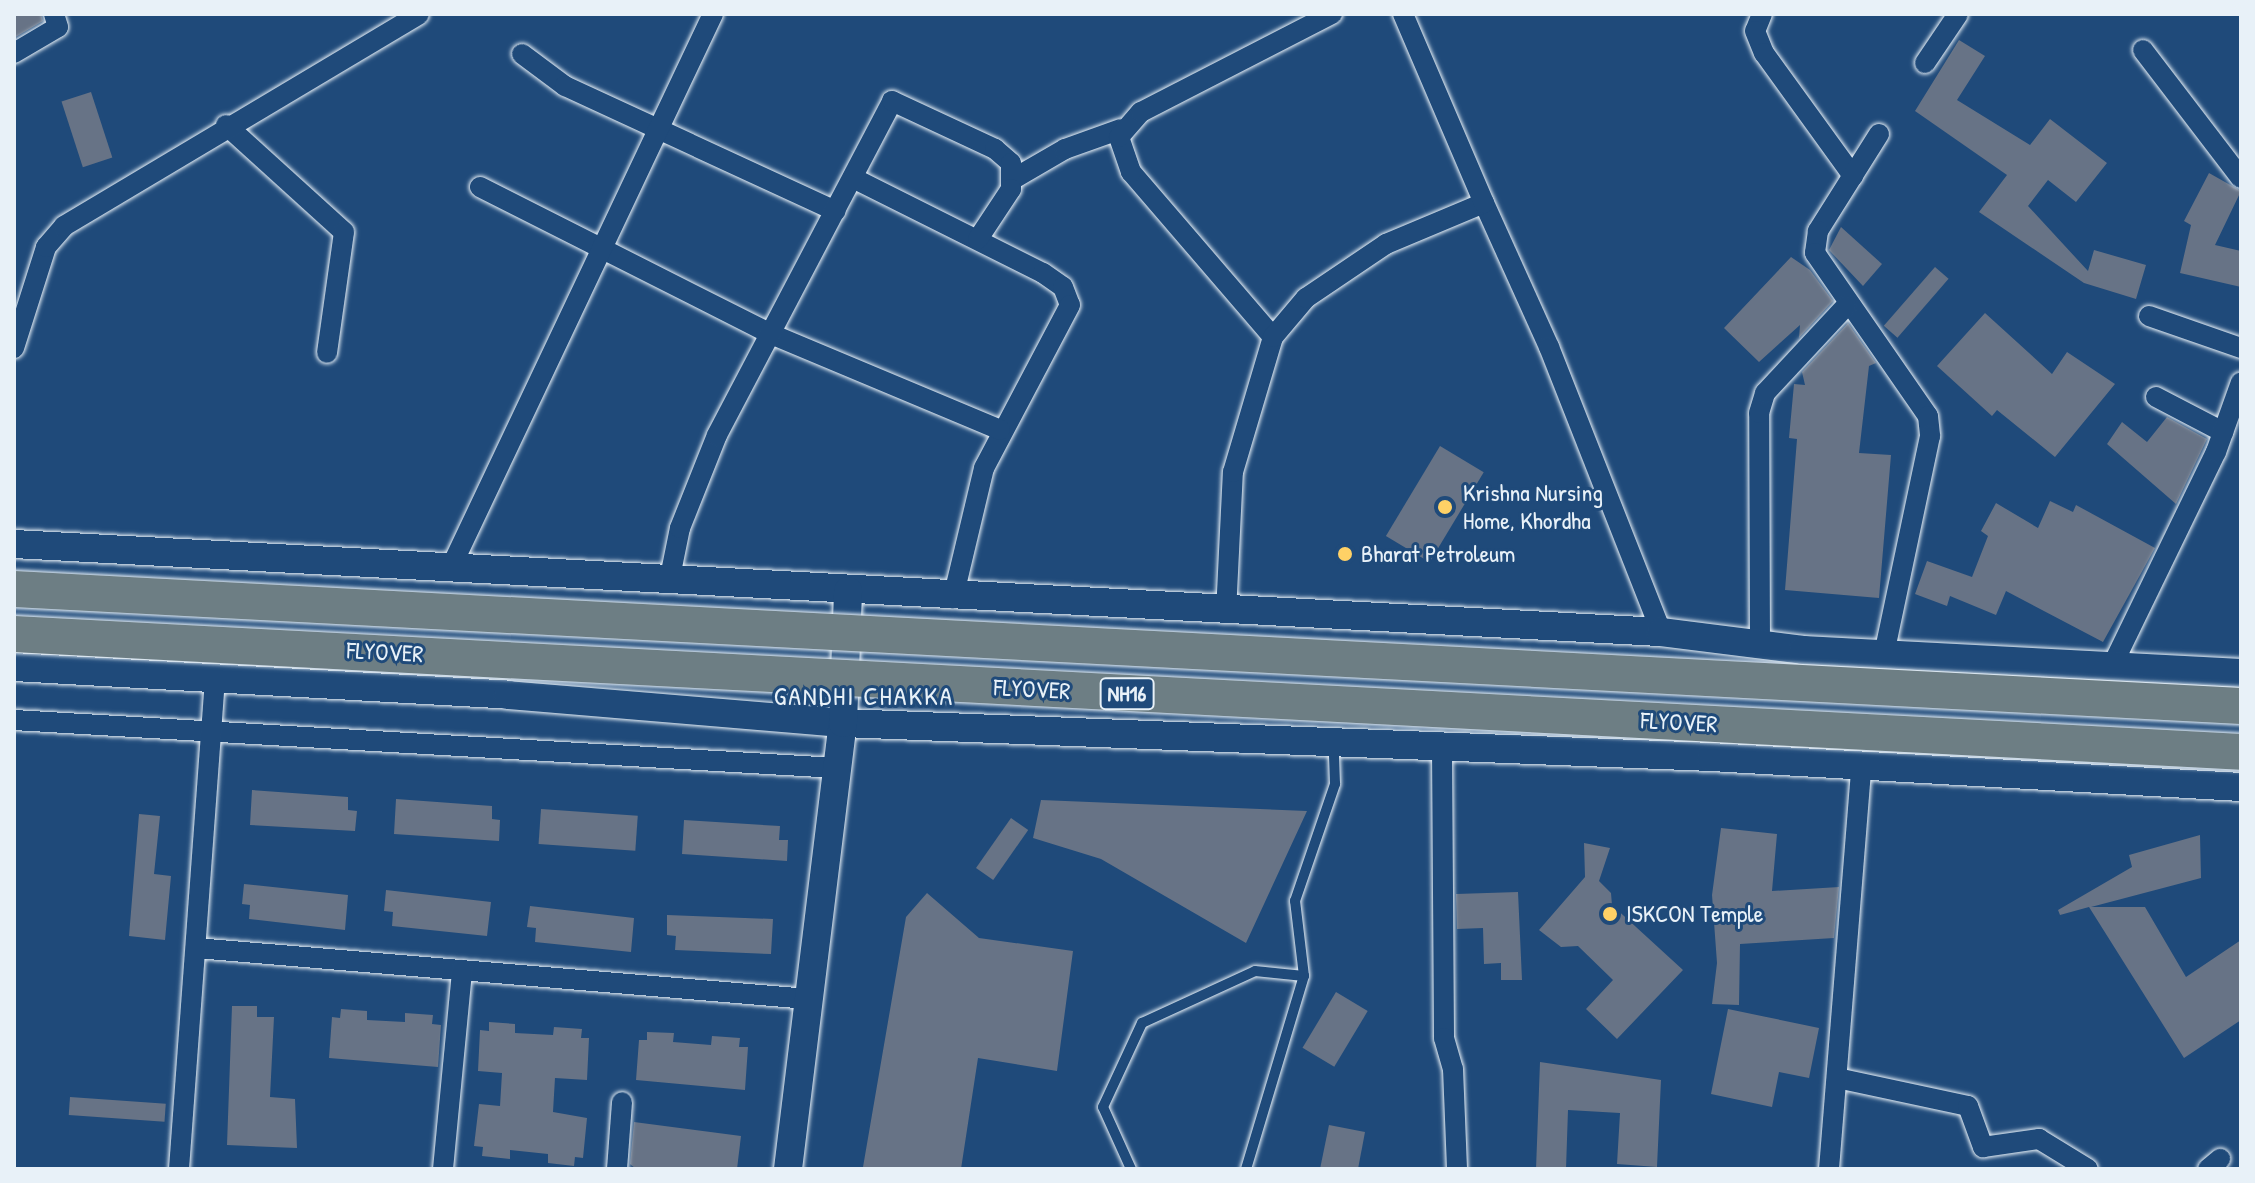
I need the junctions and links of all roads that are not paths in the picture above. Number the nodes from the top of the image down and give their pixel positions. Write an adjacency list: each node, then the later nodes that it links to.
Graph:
1 (54, 14): 9 (street)
2 (419, 14): 12 (street)
3 (713, 14): 14 (street)
4 (1332, 14): 13 (street)
5 (1403, 14): 21 (street)
6 (1762, 14): 16 (street)
7 (1958, 14): 11 (street)
8 (2143, 50): 19 (street)
9 (14, 53)
10 (522, 54): 14 (street)
11 (1925, 63)
12 (226, 125): 29 (street); 31 (street)
13 (1121, 129): 18 (street); 28 (street)
14 (660, 130): 22 (street); 24 (street)
15 (1879, 134): 16 (street)
16 (1853, 176): 25 (street)
17 (853, 178): 18 (street); 22 (street); 23 (street)
18 (1015, 178): 23 (street)
19 (2241, 178)
20 (480, 187): 24 (street)
21 (1484, 203): 28 (street); 43 (street)
22 (835, 211): 27 (street)
23 (978, 239): 34 (street)
24 (599, 248): 27 (street); 37 (street)
25 (1846, 306): 45 (street); 46 (street)
26 (2149, 316): 30 (street)
27 (771, 334): 34 (street); 38 (street)
28 (1273, 337): 42 (street)
29 (14, 348)
30 (2241, 348)
31 (327, 353)
32 (2241, 382): 35 (street)
33 (2156, 397): 35 (street)
34 (1000, 430): 41 (street)
35 (2223, 432): 47 (street)
36 (14, 544): 37 (street)
37 (453, 563): 38 (street)
38 (670, 577): 40 (street)
39 (14, 589): 51 (highway, FLYOVER / NH16, bridge)
40 (848, 591): 41 (street); 53 (street)
41 (953, 598): 42 (street)
42 (1226, 613): 43 (street)
43 (1661, 632): 45 (street)
44 (14, 634): 57 (highway, FLYOVER / NH16, bridge)
45 (1760, 647): 46 (street)
46 (1884, 654): 47 (street)
47 (2112, 666): 49 (street)
48 (14, 667): 50 (street)
49 (2241, 673)
50 (215, 679): 53 (street); 54 (street)
51 (2241, 706)
52 (14, 720): 54 (street)
53 (843, 723): 55 (street); 58 (street)
54 (211, 733): 58 (street); 61 (street)
55 (1334, 746): 56 (street); 63 (lane)
56 (1442, 749): 59 (street); 73 (street)
57 (2241, 752)
58 (837, 768): 64 (street)
59 (1861, 770): 60 (street); 65 (street)
60 (2241, 787)
61 (196, 948): 62 (street); 67 (street)
62 (462, 970): 64 (street); 68 (street)
63 (1304, 976): 71 (lane); 72 (lane)
64 (808, 999): 70 (street)
65 (1837, 1078): 74 (street); 75 (street)
66 (622, 1102): 69 (street)
67 (179, 1169)
68 (443, 1169)
69 (617, 1169)
70 (788, 1169)
71 (1131, 1169)
72 (1246, 1169)
73 (1457, 1169)
74 (1829, 1169)
75 (2088, 1169)

